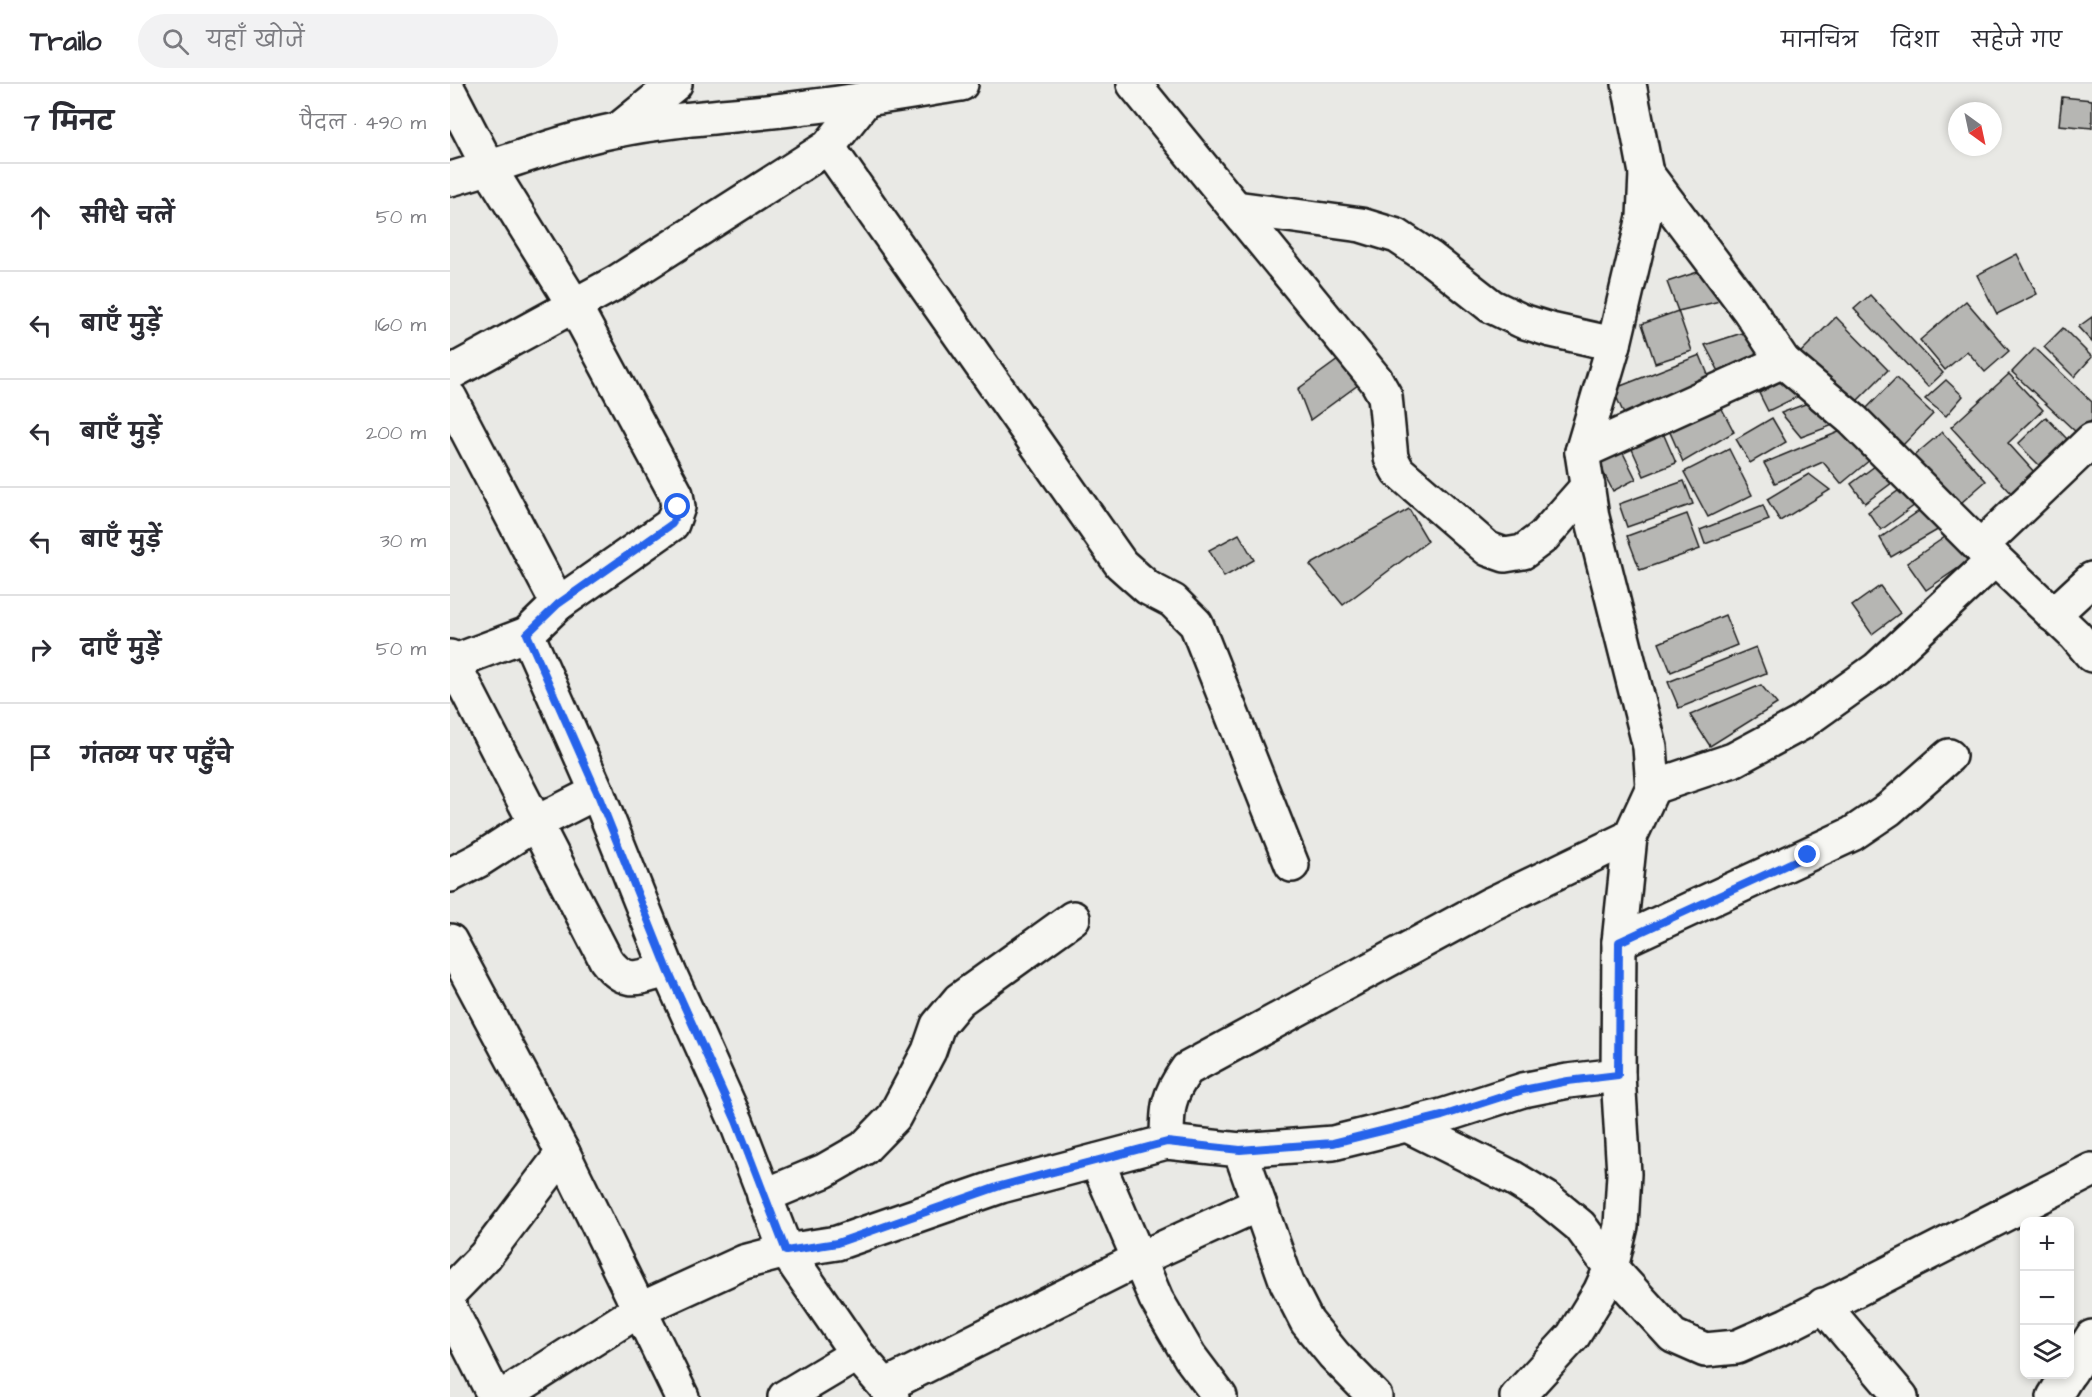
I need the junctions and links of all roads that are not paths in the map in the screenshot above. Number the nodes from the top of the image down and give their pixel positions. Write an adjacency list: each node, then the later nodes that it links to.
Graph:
1 (675, 84): 7 (street)
2 (961, 84): 6 (street)
3 (1134, 84): 12 (street)
4 (1629, 84): 10 (street)
5 (450, 93): 9 (street)
6 (867, 98): 7 (street); 8 (street)
7 (618, 130): 9 (street)
8 (828, 147): 13 (street); 33 (street)
9 (489, 168): 11 (street); 13 (street)
10 (1646, 173): 14 (street); 15 (street)
11 (450, 179)
12 (1236, 208): 14 (street); 20 (street)
13 (574, 306): 16 (street); 23 (street)
14 (1614, 344): 19 (street)
15 (1784, 361): 19 (street); 21 (street)
16 (450, 373)
17 (450, 398): 23 (street)
18 (2092, 440): 21 (street)
19 (1582, 452): 20 (street)
20 (1588, 486): 29 (street)
21 (1987, 553): 24 (street); 29 (street)
22 (2092, 579): 24 (street)
23 (558, 604): 25 (street)
24 (2053, 615): 26 (street)
25 (527, 634): 27 (street); 30 (street)
26 (2092, 655)
27 (451, 660): 31 (street)
28 (1949, 756): 37 (street)
29 (1653, 787): 32 (street)
30 (597, 792): 31 (street); 38 (street)
31 (536, 823): 34 (street); 38 (street)
32 (1630, 837): 37 (street); 41 (street)
33 (1292, 865)
34 (450, 875)
35 (1073, 918): 46 (street)
36 (450, 941): 43 (street)
37 (1619, 942): 39 (street)
38 (668, 970): 46 (street)
39 (1618, 1075): 40 (street); 50 (street)
40 (1407, 1125): 42 (street); 50 (street)
41 (1167, 1142): 42 (street); 44 (street)
42 (1240, 1150): 47 (street)
43 (563, 1152): 51 (street); 54 (street)
44 (1097, 1161): 48 (street); 49 (street)
45 (2092, 1170): 52 (street)
46 (764, 1196): 48 (street)
47 (1259, 1204): 49 (street); 66 (street)
48 (786, 1251): 54 (street); 56 (street)
49 (1139, 1259): 59 (street); 65 (street)
50 (1611, 1268): 52 (street); 60 (street)
51 (450, 1292)
52 (1823, 1305): 67 (street)
53 (450, 1308): 61 (street)
54 (639, 1310): 62 (street); 63 (street)
55 (2092, 1337): 57 (street)
56 (857, 1354): 59 (street); 64 (street)
57 (2074, 1365)
58 (2065, 1379): 68 (street)
59 (889, 1392)
60 (1525, 1394)
61 (495, 1397)
62 (502, 1397)
63 (682, 1397)
64 (785, 1397)
65 (1220, 1397)
66 (1375, 1397)
67 (1901, 1397)
68 (2054, 1397)

